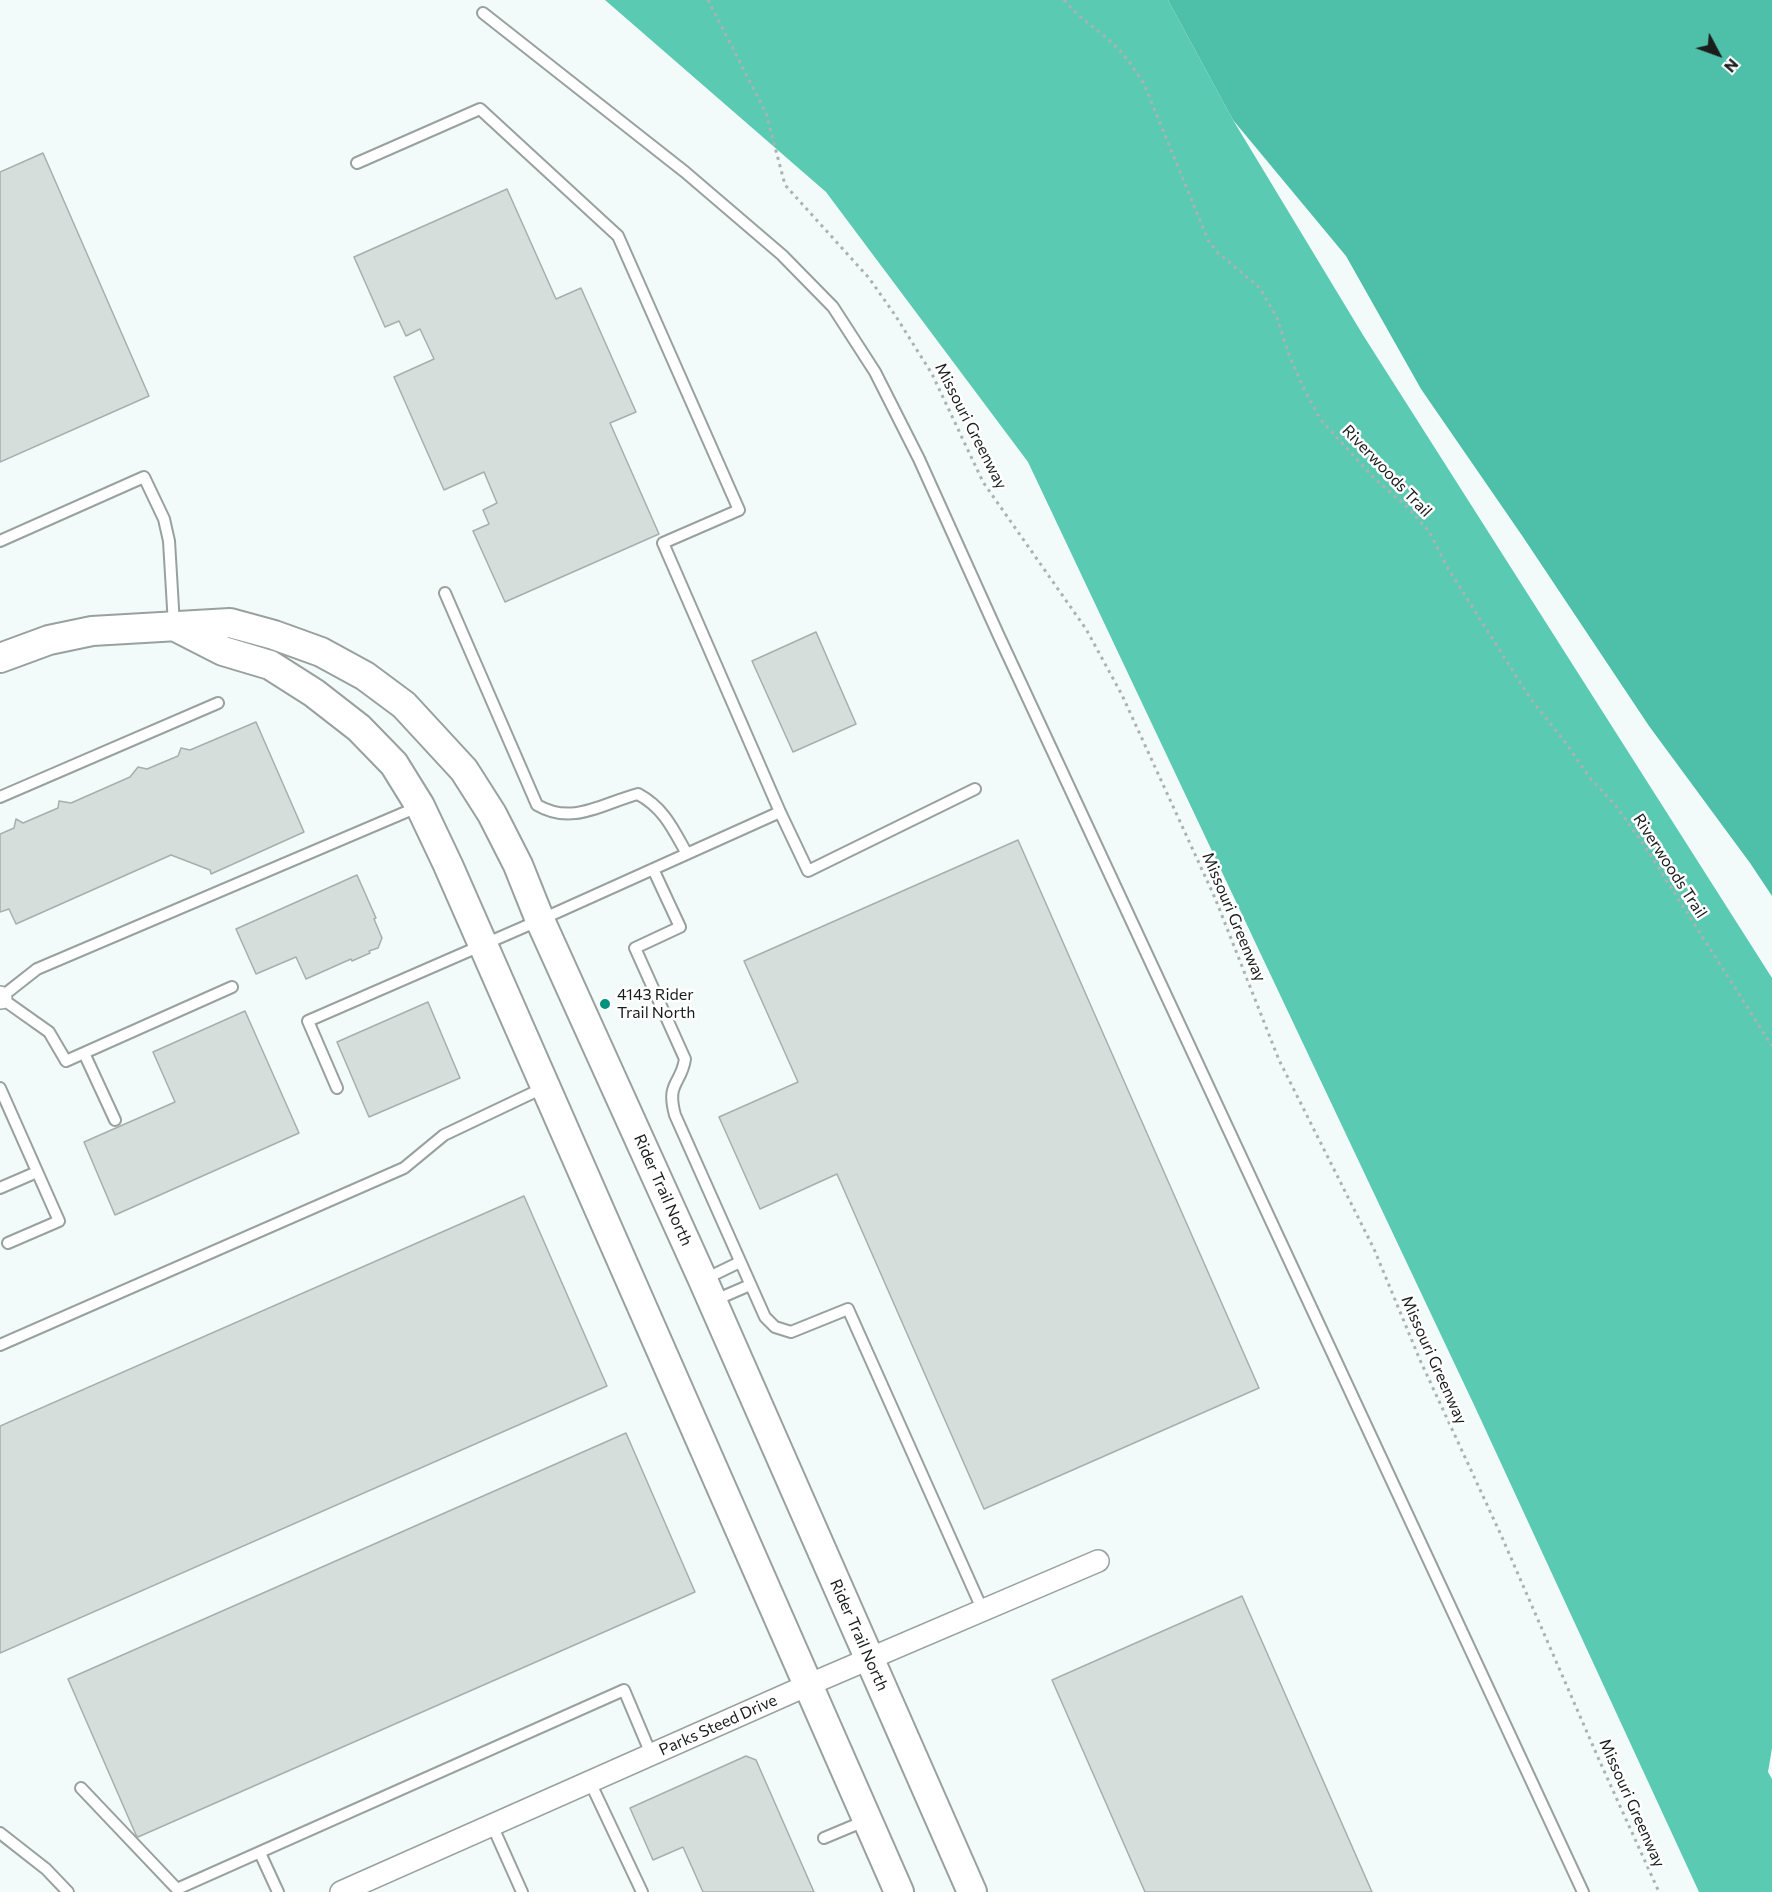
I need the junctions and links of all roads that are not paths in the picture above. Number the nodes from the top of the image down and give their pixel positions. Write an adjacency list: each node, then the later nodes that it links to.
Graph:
1 (483, 13): 50 (lane)
2 (357, 163): 12 (lane)
3 (0, 541): 5 (lane)
4 (445, 593): 13 (lane)
5 (174, 626): 6 (street, Rider Trail North); 7 (street, Rider Trail North)
6 (210, 634): 11 (street); 15 (street, Rider Trail North)
7 (0, 658)
8 (218, 703): 10 (lane)
9 (975, 789): 12 (lane)
10 (0, 796)
11 (420, 806): 16 (street); 18 (lane)
12 (780, 812): 13 (lane)
13 (687, 854): 14 (lane)
14 (653, 869): 15 (lane); 27 (lane)
15 (540, 920): 16 (lane); 29 (street, Rider Trail North)
16 (483, 944): 20 (street); 22 (lane)
17 (232, 987): 19 (lane)
18 (0, 999): 19 (lane)
19 (84, 1053): 23 (lane)
20 (546, 1087): 30 (lane); 34 (street)
21 (0, 1088): 24 (lane)
22 (337, 1088)
23 (115, 1120)
24 (37, 1172): 25 (lane); 26 (lane)
25 (0, 1188)
26 (9, 1243)
27 (740, 1262): 28 (lane); 29 (lane)
28 (750, 1285): 29 (lane); 32 (lane)
29 (708, 1290): 33 (street, Rider Trail North)
30 (0, 1345)
31 (1098, 1561): 32 (street, Parks Steed Drive)
32 (983, 1611): 33 (street, Parks Steed Drive)
33 (870, 1659): 34 (street, Parks Steed Drive); 49 (street, Rider Trail North)
34 (808, 1685): 35 (street, Parks Steed Drive); 38 (street)
35 (651, 1754): 36 (street, Parks Steed Drive); 42 (lane)
36 (590, 1782): 39 (street, Parks Steed Drive); 47 (lane)
37 (81, 1788): 42 (lane)
38 (867, 1820): 41 (lane); 48 (street)
39 (492, 1825): 45 (street, Parks Steed Drive); 46 (lane)
40 (0, 1833): 43 (lane)
41 (824, 1838)
42 (260, 1852): 44 (lane)
43 (68, 1892)
44 (278, 1892)
45 (341, 1892)
46 (522, 1892)
47 (642, 1892)
48 (899, 1892)
49 (972, 1892)
50 (1583, 1892)

